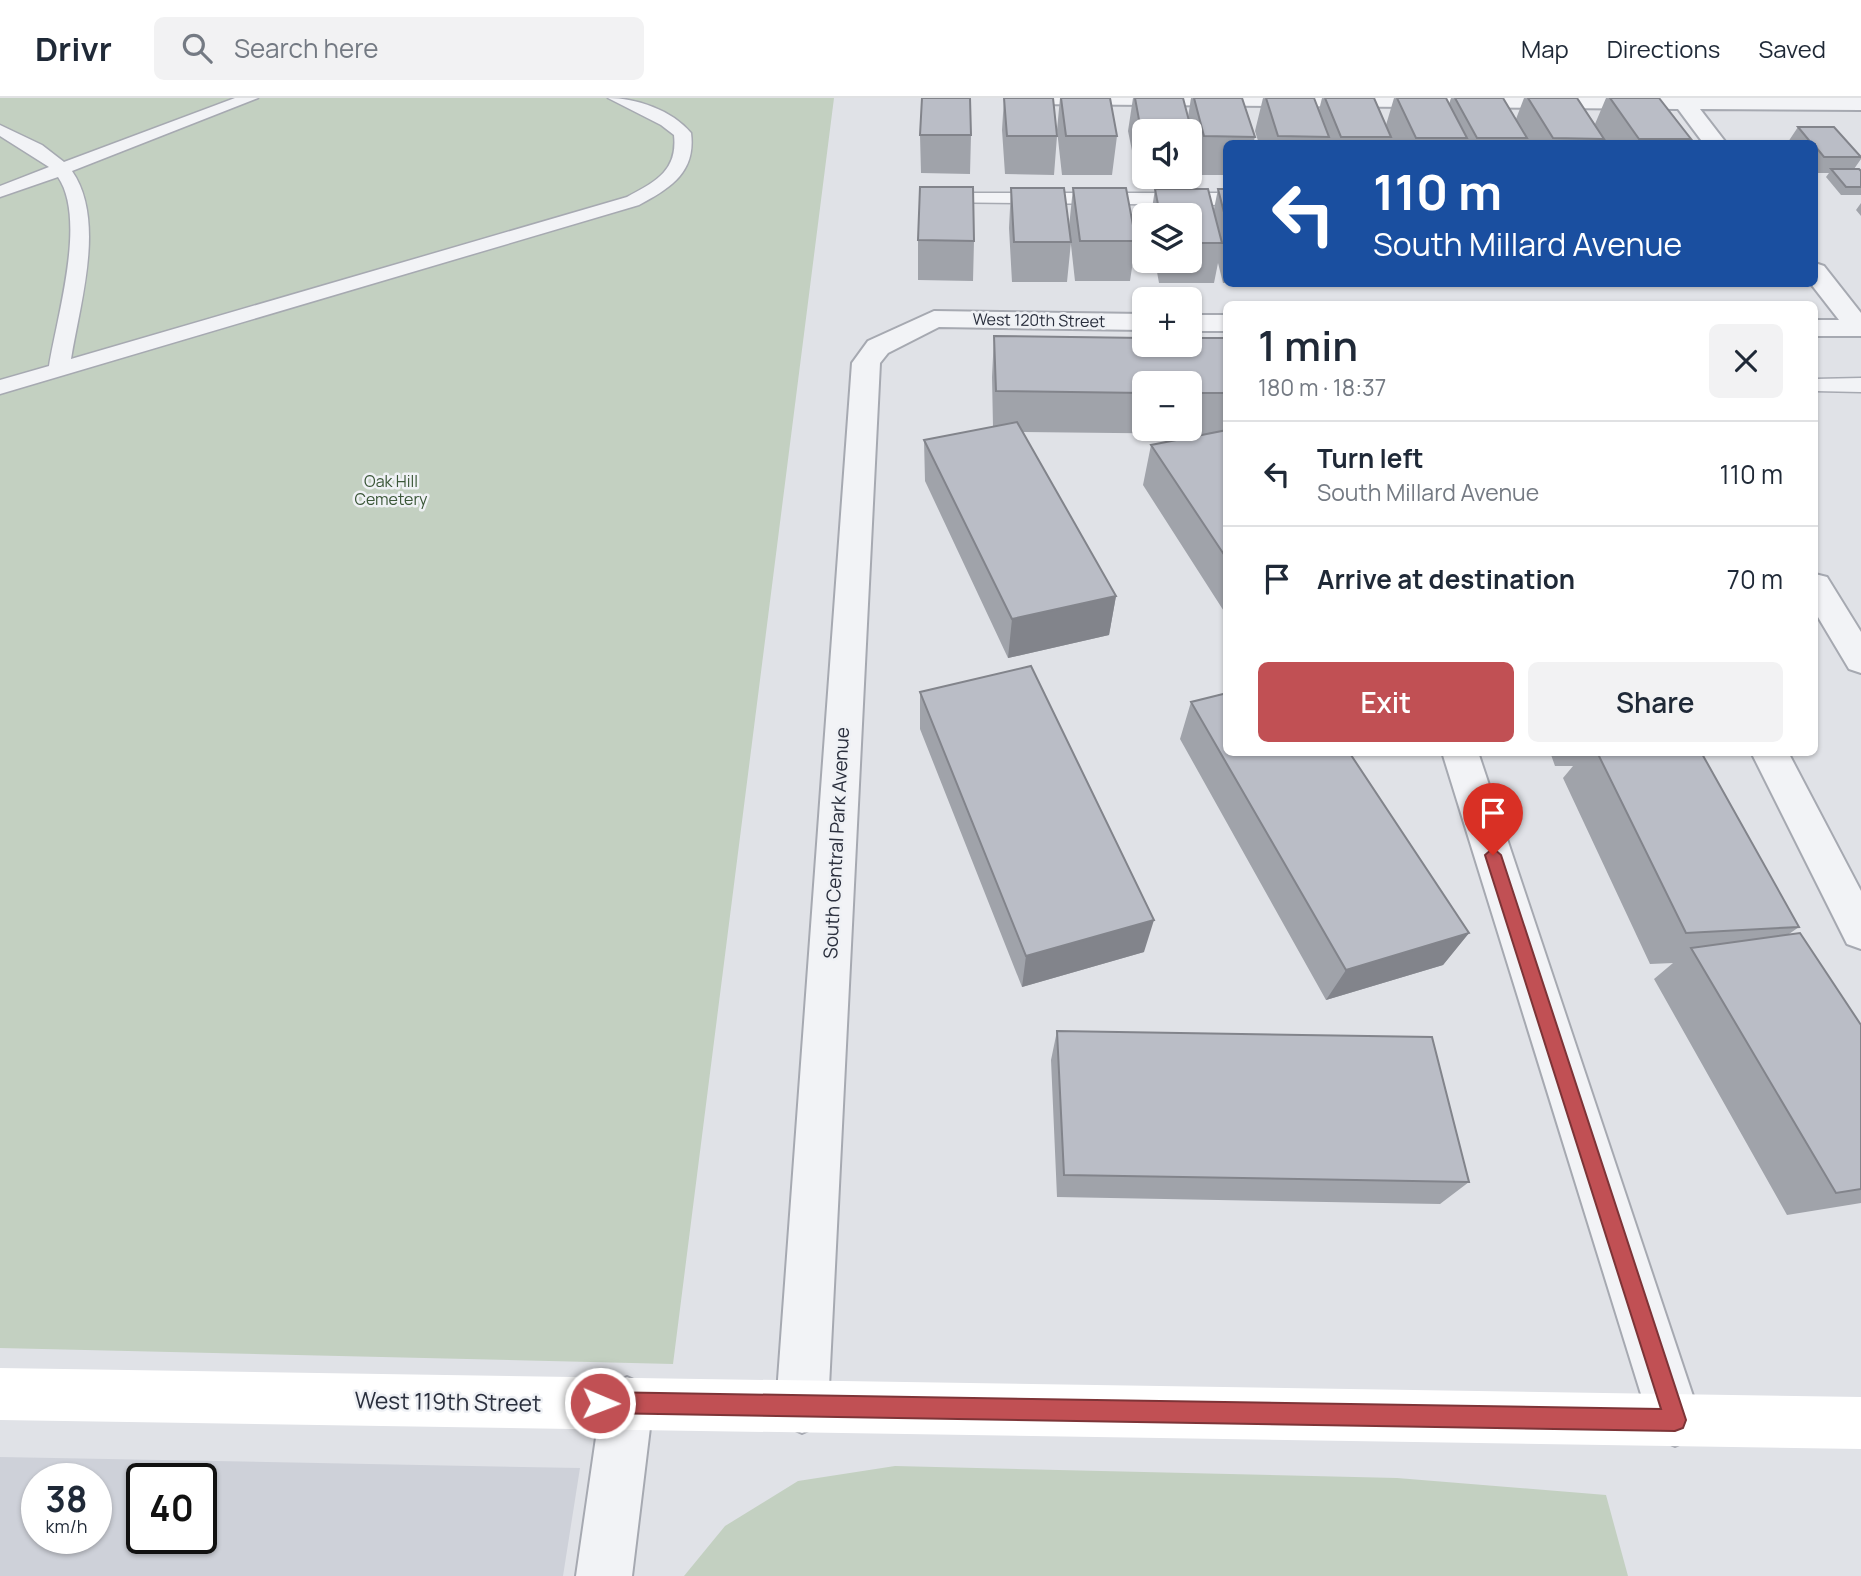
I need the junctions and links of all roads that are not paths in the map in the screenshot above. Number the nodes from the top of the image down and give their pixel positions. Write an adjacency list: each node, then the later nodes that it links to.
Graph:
1 (250, 98): 8 (lane)
2 (616, 98): 19 (lane)
3 (1025, 98): 4 (street)
4 (1682, 100): 5 (street); 7 (street)
5 (1861, 104)
6 (0, 130): 8 (lane)
7 (1713, 140)
8 (61, 170): 9 (lane); 19 (lane)
9 (0, 192)
10 (922, 198): 11 (lane)
11 (1223, 200)
12 (1818, 275): 18 (street)
13 (934, 319): 14 (street, West 120th Street); 30 (street, South Central Park Avenue)
14 (1132, 322)
15 (1202, 323): 16 (street)
16 (1223, 323)
17 (1818, 328): 18 (street)
18 (1860, 328)
19 (59, 370): 22 (lane)
20 (1818, 385): 21 (lane)
21 (1861, 386)
22 (0, 387)
23 (1818, 590): 24 (street)
24 (1861, 660)
25 (1461, 756): 31 (street)
26 (1771, 756): 27 (street)
27 (1861, 931)
28 (0, 1394): 29 (street, West 119th Street)
29 (627, 1403): 30 (street, West 119th Street); 33 (street)
30 (802, 1406): 31 (street, West 119th Street)
31 (1675, 1420): 32 (street, West 119th Street)
32 (1861, 1423)
33 (604, 1576)

